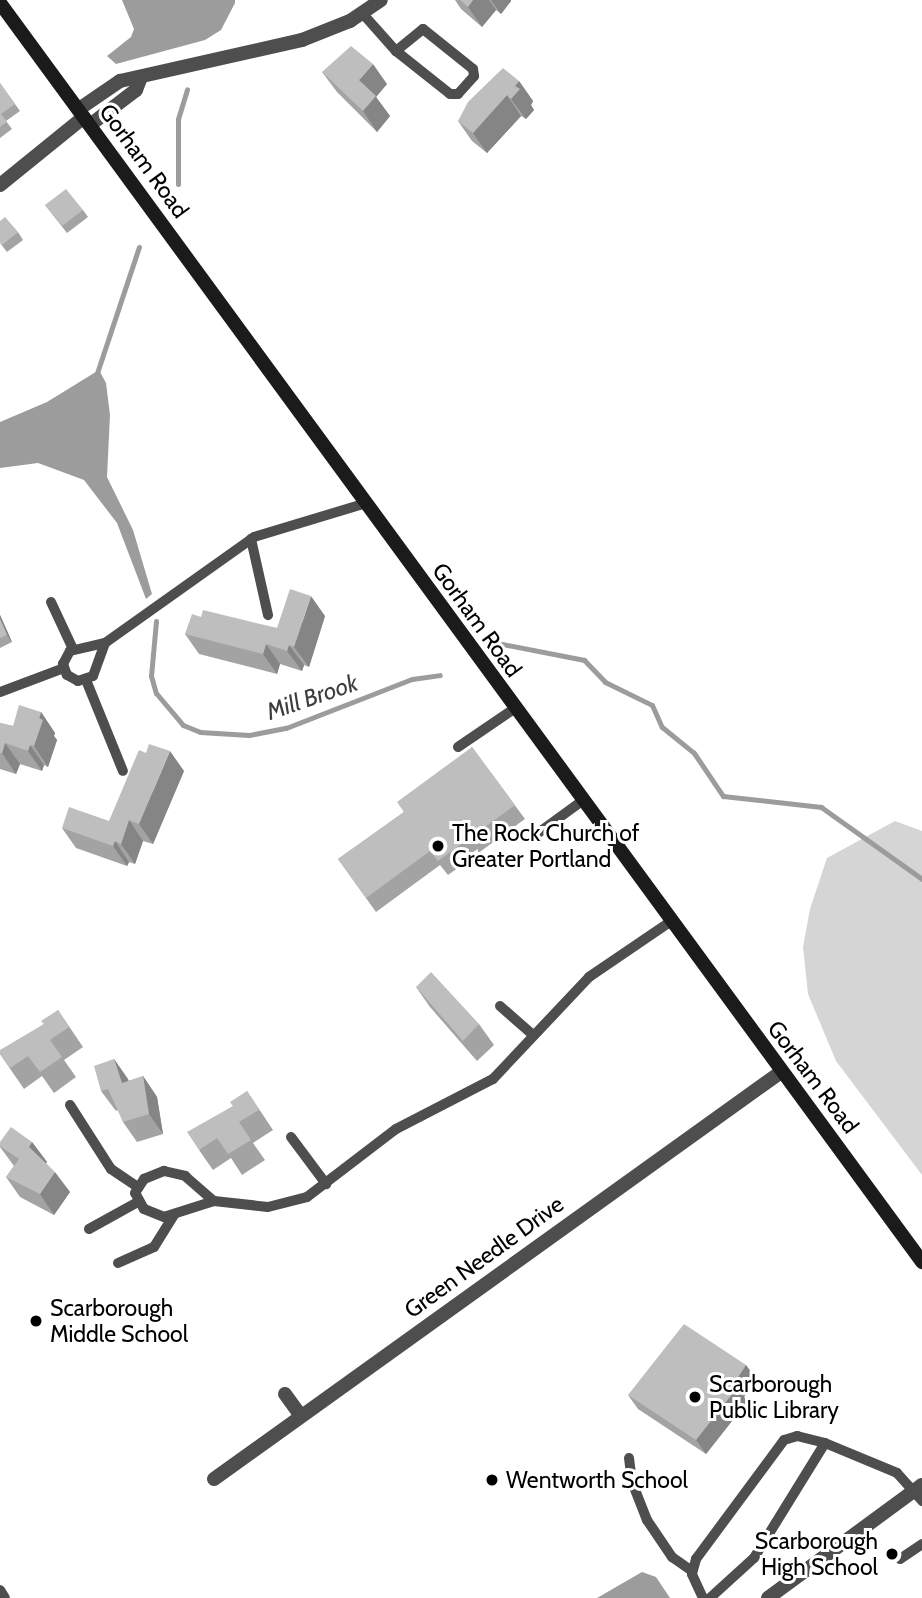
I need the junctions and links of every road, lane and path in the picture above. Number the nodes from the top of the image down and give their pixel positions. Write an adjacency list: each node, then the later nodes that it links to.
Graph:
1 (381, 0): 3 (street)
2 (0, 3): 5 (main road, Gorham Road)
3 (363, 14): 4 (lane); 5 (street)
4 (396, 51): 4 (lane)
5 (84, 117): 6 (street); 7 (main road, Gorham Road)
6 (0, 185)
7 (363, 503): 8 (lane); 16 (main road, Gorham Road)
8 (251, 539): 10 (lane); 11 (lane)
9 (51, 601): 12 (lane)
10 (268, 615)
11 (105, 643): 12 (lane); 14 (lane)
12 (73, 649): 13 (lane)
13 (64, 668): 14 (lane); 15 (lane)
14 (86, 680): 18 (lane)
15 (0, 692)
16 (514, 709): 17 (lane); 19 (main road, Gorham Road)
17 (458, 747)
18 (123, 771)
19 (582, 801): 20 (lane); 21 (main road, Gorham Road)
20 (534, 836)
21 (670, 922): 23 (lane); 24 (main road, Gorham Road)
22 (500, 1006): 23 (lane)
23 (533, 1035): 27 (lane)
24 (781, 1072): 33 (main road, Gorham Road); 36 (street, Green Needle Drive)
25 (71, 1105): 28 (lane)
26 (290, 1137): 27 (lane)
27 (326, 1184): 29 (lane)
28 (138, 1187): 29 (lane); 30 (lane)
29 (214, 1201): 31 (lane)
30 (138, 1202): 31 (lane); 32 (lane)
31 (174, 1214): 34 (lane)
32 (89, 1229)
33 (922, 1262)
34 (118, 1263)
35 (285, 1394): 36 (street)
36 (301, 1416): 39 (street, Green Needle Drive)
37 (825, 1443): 40 (lane); 43 (lane); 47 (lane)
38 (629, 1458): 43 (lane)
39 (214, 1479)
40 (920, 1492): 48 (street)
41 (922, 1544): 42 (lane)
42 (900, 1559)
43 (692, 1572): 46 (lane)
44 (0, 1590): 45 (lane)
45 (5, 1598)
46 (703, 1598)
47 (710, 1598)
48 (768, 1598)

